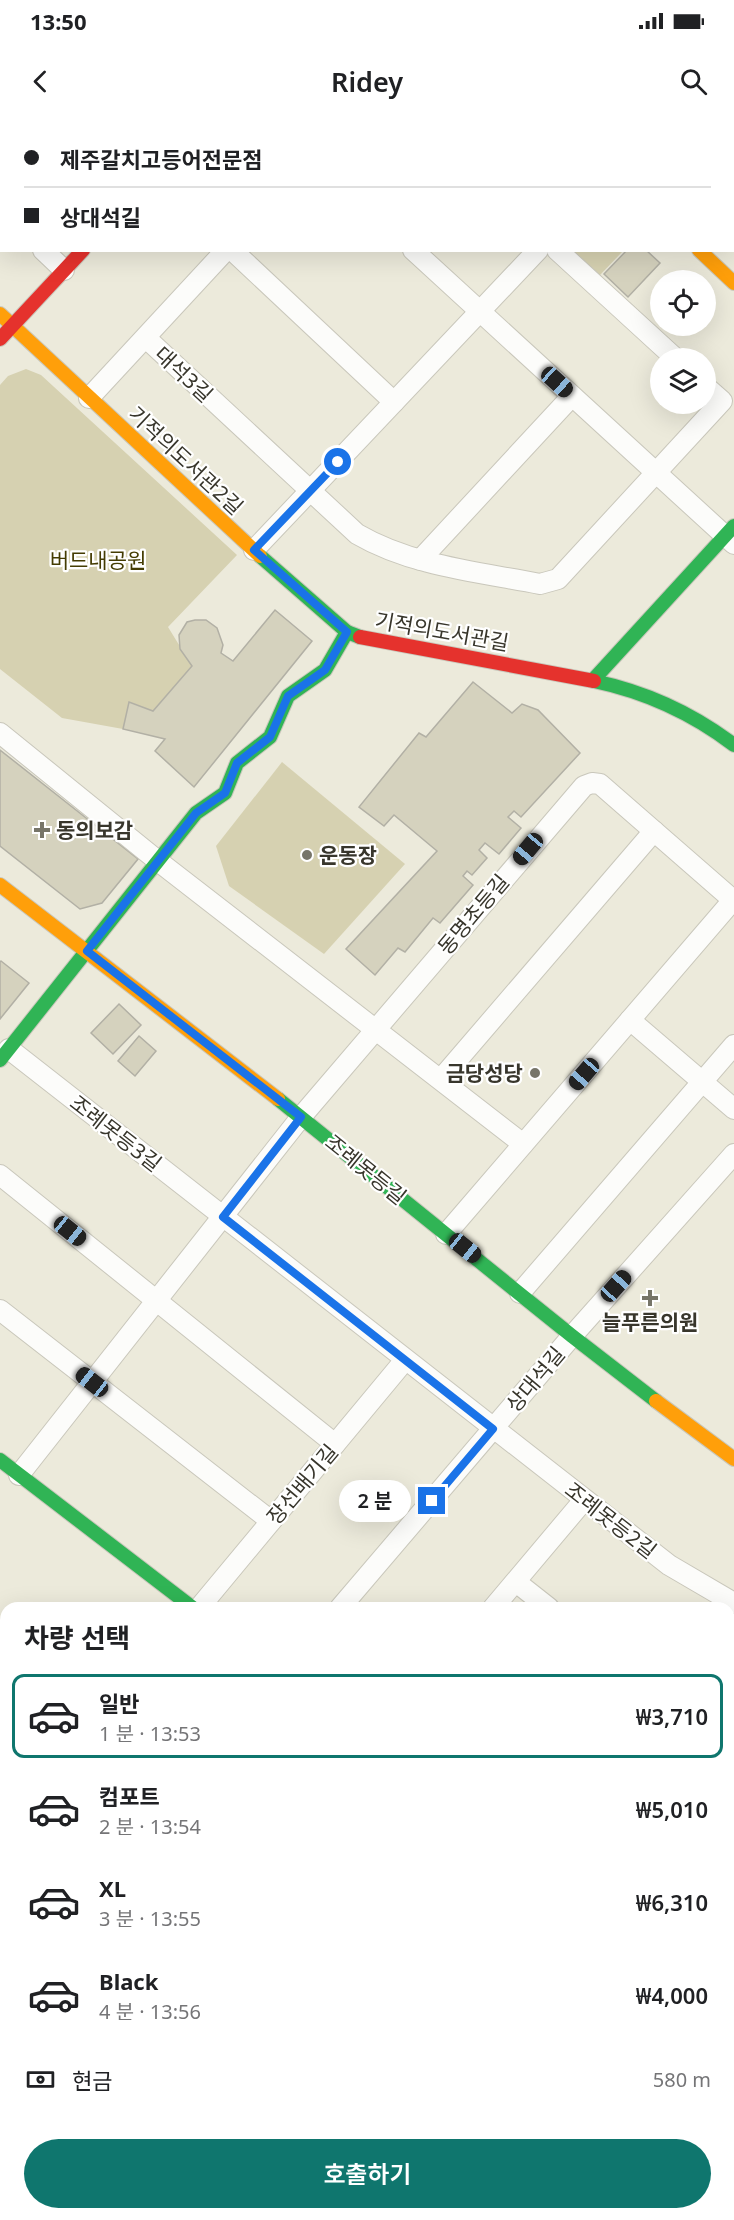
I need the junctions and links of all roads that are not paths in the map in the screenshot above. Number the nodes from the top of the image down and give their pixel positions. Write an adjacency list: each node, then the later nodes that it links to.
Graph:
1 (45, 252): 9 (street)
2 (80, 252): 9 (street)
3 (224, 252): 14 (street, 대석3길)
4 (234, 252): 20 (street)
5 (414, 252): 11 (street)
6 (536, 252): 11 (street)
7 (559, 252): 16 (street)
8 (701, 252): 10 (street)
9 (64, 270): 13 (street)
10 (734, 283)
11 (480, 312): 17 (street); 20 (street)
12 (0, 314): 13 (street, 기적의도서관2길)
13 (12, 326): 15 (street); 19 (street, 기적의도서관2길)
14 (146, 338): 19 (street); 24 (street, 대석3길)
15 (0, 339)
16 (664, 348)
17 (572, 396): 23 (street); 27 (street)
18 (716, 396): 21 (street, 대석3길)
19 (88, 398): 26 (street, 기적의도서관2길)
20 (394, 402): 24 (street)
21 (716, 408)
22 (711, 414): 23 (street, 대석3길)
23 (656, 473): 25 (street); 27 (street, 대석3길)
24 (310, 491): 26 (street); 27 (street, 대석3길)
25 (731, 535): 29 (street)
26 (254, 550): 28 (street, 기적의도서관2길)
27 (420, 560)
28 (347, 632): 29 (street, 기적의도서관길); 33 (street, 기적의도서관길)
29 (594, 679): 31 (street, 기적의도서관길)
30 (0, 733): 33 (street)
31 (734, 745)
32 (654, 831): 35 (street, 동명초등길); 38 (street, 동명초등길); 41 (street)
33 (158, 861): 36 (street, 기적의도서관길); 38 (street)
34 (0, 885): 36 (street, 조례못등길)
35 (734, 900): 37 (street)
36 (87, 951): 40 (street, 기적의도서관길); 44 (street, 조례못등길)
37 (630, 1020): 42 (street); 45 (street)
38 (376, 1028): 41 (street); 44 (street, 동명초등길)
39 (734, 1045): 42 (street)
40 (4, 1055): 48 (street, 조례못등3길)
41 (441, 1079): 45 (street)
42 (702, 1082): 43 (street); 50 (street)
43 (734, 1109)
44 (301, 1117): 48 (street); 49 (street, 조례못등길)
45 (523, 1144): 49 (street)
46 (734, 1154): 53 (street, 상대석길)
47 (0, 1175): 51 (street)
48 (223, 1217): 51 (street); 54 (street, 조례못등3길)
49 (446, 1234): 50 (street, 조례못등길)
50 (520, 1293): 53 (street, 조례못등길)
51 (157, 1301): 55 (street); 57 (street)
52 (0, 1310): 55 (street)
53 (573, 1336): 56 (street, 상대석길); 58 (street, 조례못등길)
54 (405, 1360): 56 (street, 조례못등3길); 57 (street, 장선배기길)
55 (92, 1382): 60 (street); 62 (street)
56 (493, 1429): 61 (street, 조례못등2길); 66 (street, 상대석길)
57 (335, 1444): 62 (street, 장선배기길)
58 (734, 1459)
59 (0, 1460): 60 (street)
60 (19, 1475): 64 (street)
61 (584, 1500): 63 (street); 69 (street, 조례못등2길)
62 (271, 1521): 65 (street, 장선배기길)
63 (516, 1582): 67 (street); 68 (street)
64 (185, 1602)
65 (204, 1602)
66 (345, 1602)
67 (499, 1602)
68 (541, 1602)
69 (732, 1602)

